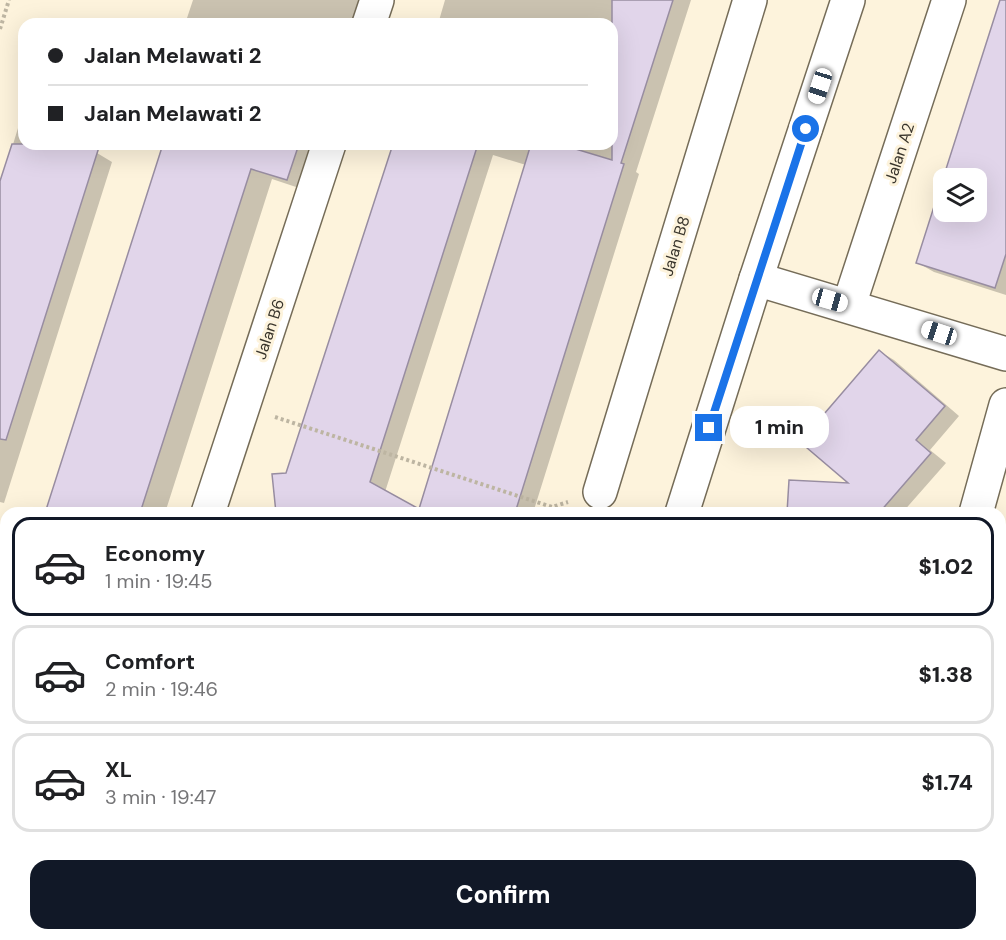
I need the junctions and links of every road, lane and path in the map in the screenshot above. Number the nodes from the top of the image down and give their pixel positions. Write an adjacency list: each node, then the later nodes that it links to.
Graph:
1 (9, 0): 7 (path)
2 (377, 0): 6 (street)
3 (750, 0): 14 (street, Jalan B8)
4 (848, 0): 9 (street)
5 (949, 0): 10 (street, Jalan A2)
6 (371, 18)
7 (0, 29)
8 (327, 150): 13 (street, Jalan B6)
9 (756, 279): 10 (street); 16 (street)
10 (849, 305): 11 (street)
11 (1006, 354)
12 (1006, 405): 17 (street)
13 (243, 407): 14 (path); 15 (street, Jalan B6)
14 (600, 492)
15 (210, 507)
16 (684, 507)
17 (978, 507)

